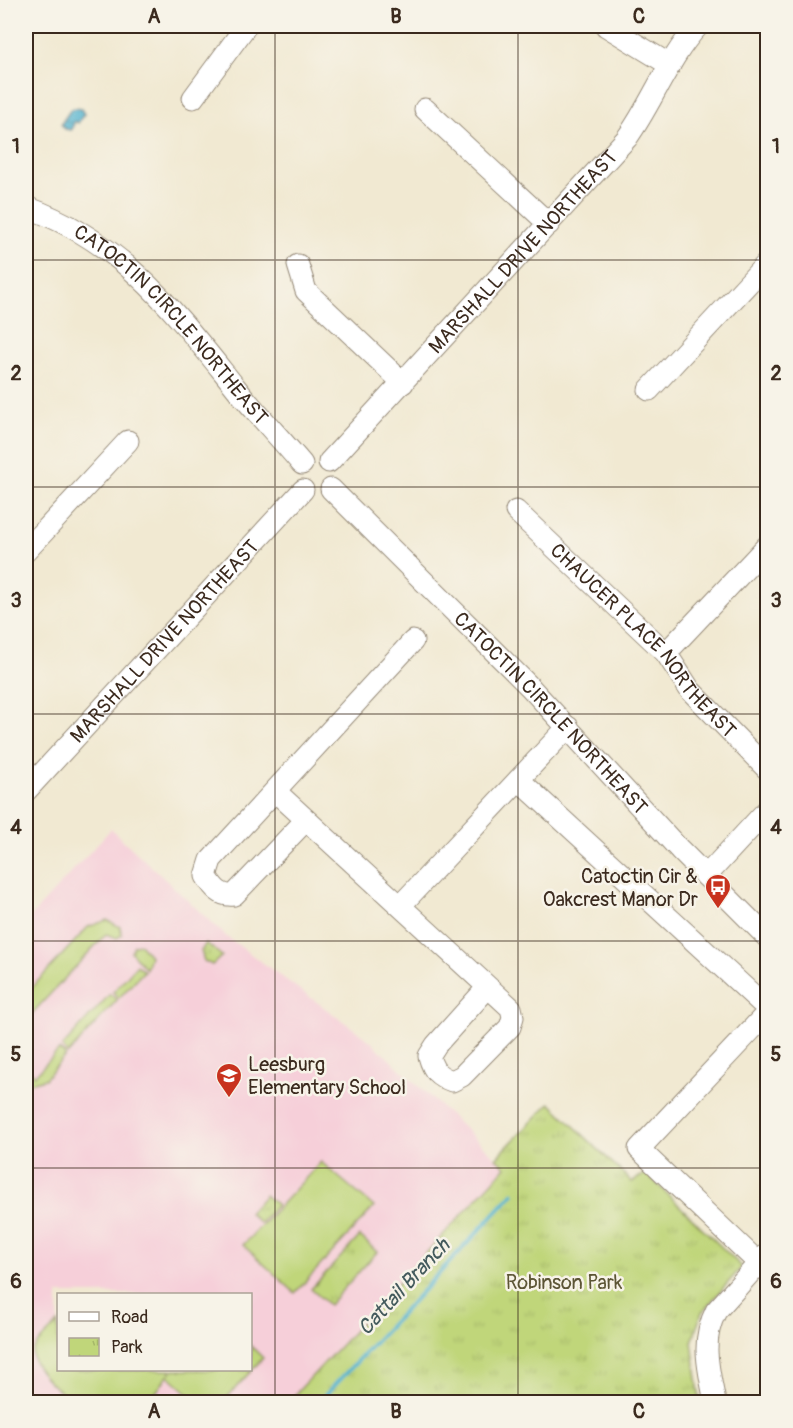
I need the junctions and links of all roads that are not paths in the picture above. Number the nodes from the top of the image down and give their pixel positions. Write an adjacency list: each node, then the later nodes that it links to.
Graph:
1 (246, 26): 5 (street)
2 (606, 26): 4 (street)
3 (698, 26): 4 (street, MARSHALL DRIVE NORTHEAST)
4 (670, 65): 8 (street, MARSHALL DRIVE NORTHEAST)
5 (193, 98)
6 (425, 109): 8 (street)
7 (26, 207): 15 (street, CATOCTIN CIRCLE NORTHEAST)
8 (549, 224): 11 (street, MARSHALL DRIVE NORTHEAST)
9 (768, 262): 12 (street)
10 (298, 265): 11 (street)
11 (403, 383): 14 (street, MARSHALL DRIVE NORTHEAST)
12 (649, 390)
13 (128, 441): 20 (street)
14 (329, 462): 15 (street); 16 (street)
15 (302, 464): 17 (street)
16 (331, 489): 17 (street); 23 (street, CATOCTIN CIRCLE NORTHEAST)
17 (303, 490): 26 (street, MARSHALL DRIVE NORTHEAST)
18 (516, 511): 22 (street, CHAUCER PLACE NORTHEAST)
19 (768, 544): 22 (street)
20 (26, 551)
21 (413, 641): 27 (street)
22 (666, 653): 24 (street, CHAUCER PLACE NORTHEAST)
23 (568, 727): 25 (street); 30 (street, CATOCTIN CIRCLE NORTHEAST)
24 (768, 770)
25 (519, 780): 31 (street); 34 (street)
26 (26, 791)
27 (275, 791): 29 (street); 29 (street)
28 (768, 809): 30 (street)
29 (306, 820): 31 (street)
30 (706, 876): 32 (street, CATOCTIN CIRCLE NORTHEAST)
31 (400, 905): 33 (street)
32 (768, 938)
33 (488, 987)
34 (768, 1010): 35 (street)
35 (764, 1263): 36 (street)
36 (715, 1402)

